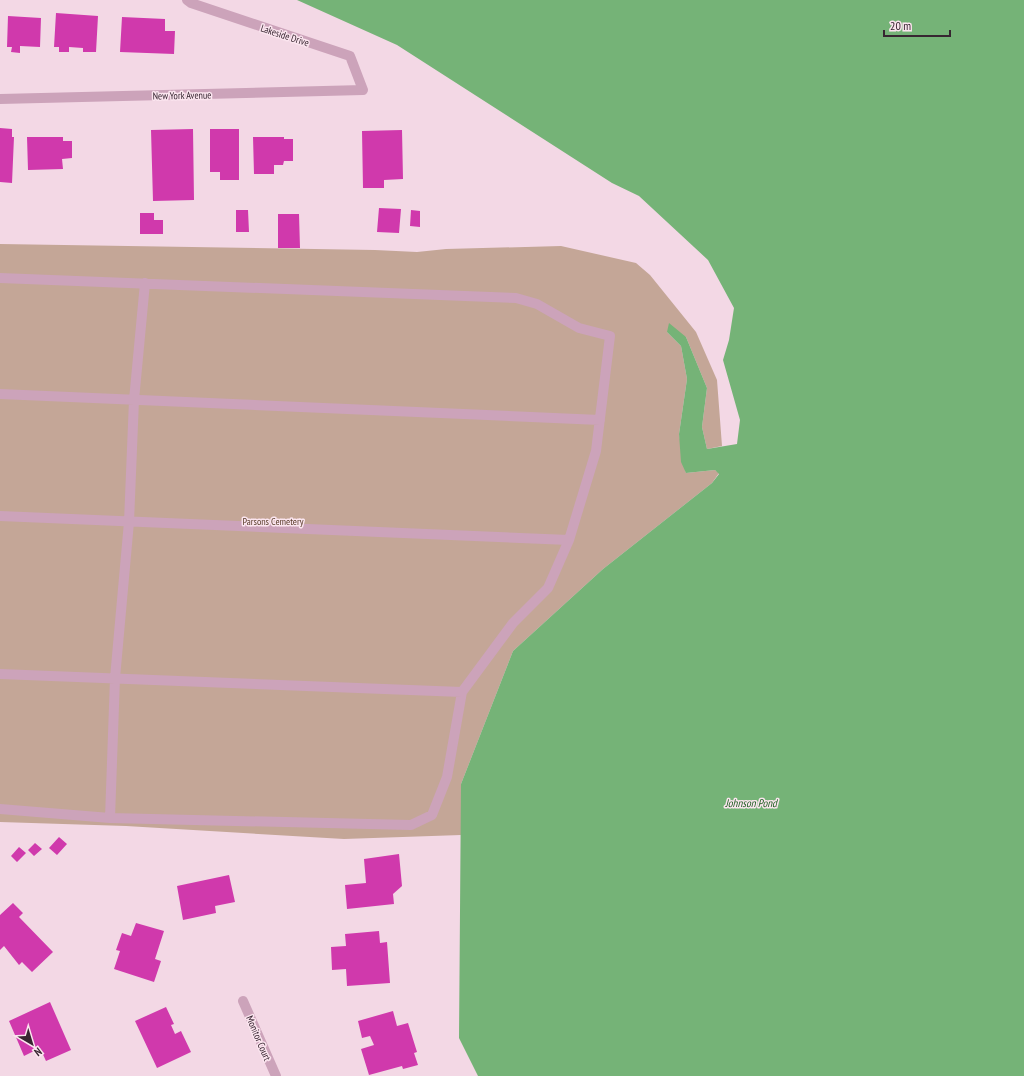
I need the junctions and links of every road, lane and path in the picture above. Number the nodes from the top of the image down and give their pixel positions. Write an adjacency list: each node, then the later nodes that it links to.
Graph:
1 (187, 0): 2 (street, Lakeside Drive)
2 (363, 90): 3 (street, New York Avenue)
3 (0, 99)
4 (0, 278): 5 (street)
5 (145, 283): 7 (street); 8 (street)
6 (0, 394): 7 (street)
7 (134, 400): 8 (street); 10 (street)
8 (600, 420): 11 (street)
9 (0, 516): 10 (street)
10 (129, 522): 11 (street); 13 (street)
11 (569, 540): 14 (street)
12 (0, 674): 13 (street)
13 (116, 678): 14 (street); 16 (street)
14 (462, 692): 16 (street)
15 (0, 809): 16 (street)
16 (110, 818)
17 (243, 1000): 18 (street, Monitor Court)
18 (276, 1076)

